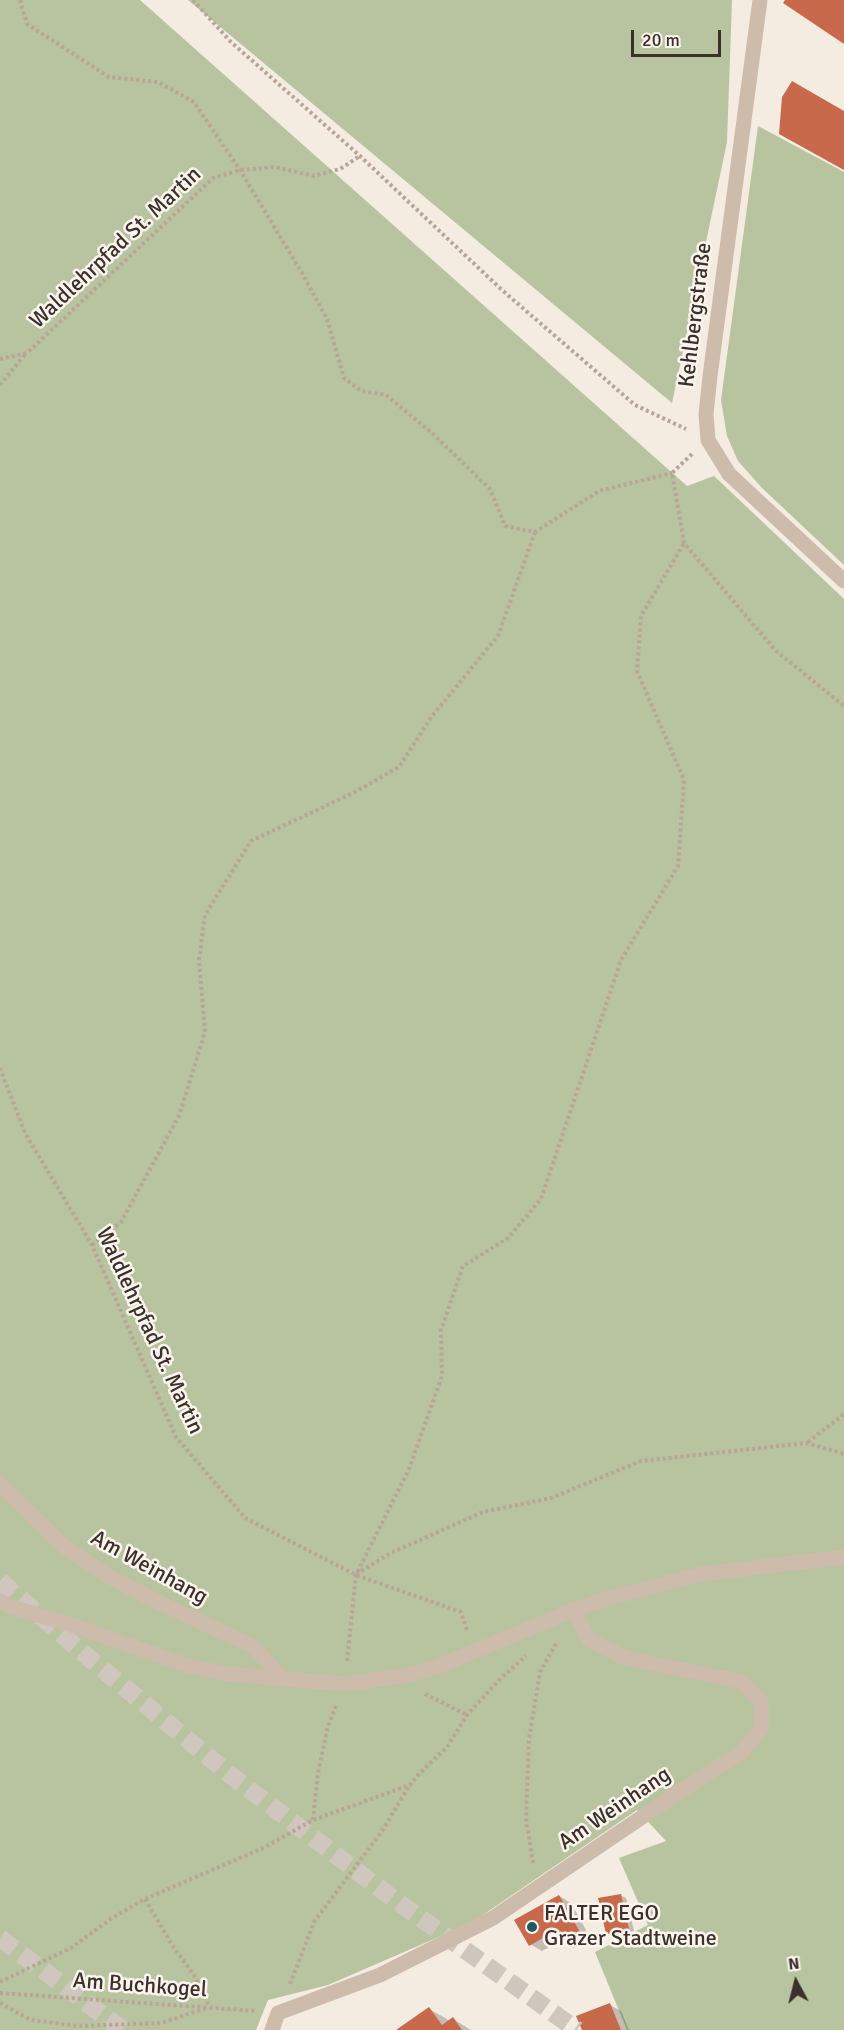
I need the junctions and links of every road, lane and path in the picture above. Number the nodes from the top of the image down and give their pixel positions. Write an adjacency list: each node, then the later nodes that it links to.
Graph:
1 (20, 0): 5 (path)
2 (193, 0): 4 (path)
3 (760, 0): 9 (street, Kehlbergstraße)
4 (360, 156): 5 (path, Waldlehrpfad St. Martin); 9 (path)
5 (240, 170): 6 (path, Waldlehrpfad St. Martin); 11 (path)
6 (27, 353): 7 (path, Waldlehrpfad St. Martin); 8 (path)
7 (0, 359)
8 (0, 385)
9 (708, 440): 10 (path); 13 (street, Kehlbergstraße)
10 (672, 473): 11 (path); 12 (path)
11 (535, 532): 16 (path)
12 (684, 543): 14 (path); 22 (path)
13 (844, 581)
14 (844, 706)
15 (0, 1068): 16 (path, Waldlehrpfad St. Martin)
16 (92, 1245): 22 (path, Waldlehrpfad St. Martin)
17 (844, 1414): 18 (path)
18 (807, 1443): 19 (path); 22 (path)
19 (844, 1454)
20 (0, 1484): 28 (street, Am Weinhang)
21 (844, 1557): 24 (street)
22 (356, 1575): 26 (path, Waldlehrpfad St. Martin); 29 (path)
23 (0, 1601): 28 (street)
24 (574, 1610): 26 (street); 33 (path); 33 (street, Am Weinhang)
25 (534, 1648): 30 (path)
26 (474, 1650): 27 (street)
27 (391, 1678): 29 (street); 30 (path)
28 (283, 1680): 29 (street)
29 (345, 1684): 32 (path)
30 (467, 1715): 31 (path)
31 (410, 1785): 32 (path); 39 (path)
32 (313, 1820): 34 (path)
33 (537, 1889): 39 (street, Am Weinhang)
34 (145, 1899): 35 (path); 38 (path)
35 (0, 1982)
36 (0, 1993): 38 (path, Am Buchkogel)
37 (0, 2003): 38 (path)
38 (210, 2007): 39 (path, Am Buchkogel)
39 (279, 2013): 40 (street)
40 (272, 2030)

